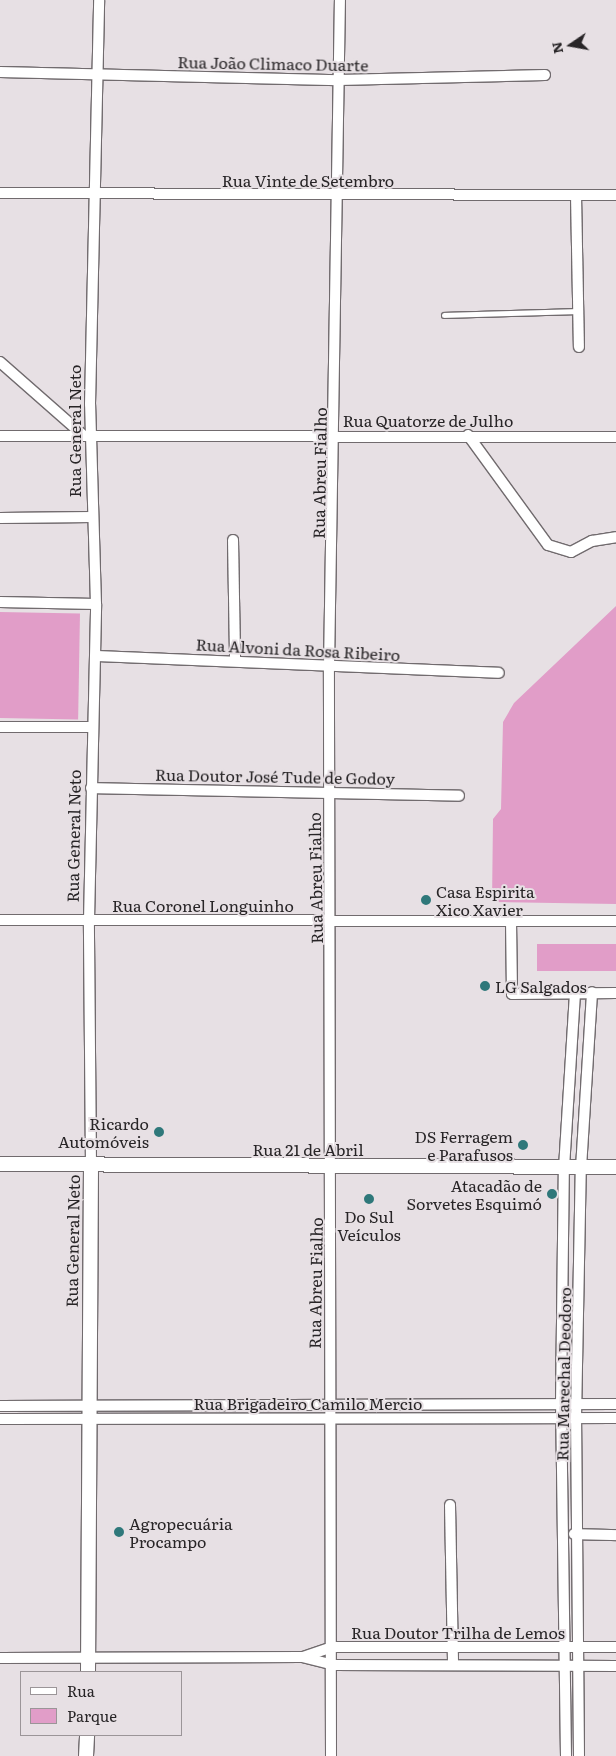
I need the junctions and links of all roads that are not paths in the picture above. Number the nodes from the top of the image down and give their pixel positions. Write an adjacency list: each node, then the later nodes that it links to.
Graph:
1 (99, 0): 4 (street, Rua General Neto)
2 (340, 0): 6 (street, Rua Abreu Fialho)
3 (0, 72): 4 (street, Rua João Climaco Duarte)
4 (97, 75): 6 (street, Rua João Climaco Duarte); 8 (street, Rua General Neto)
5 (545, 75): 6 (street, Rua João Climaco Duarte)
6 (339, 80): 11 (street, Rua Abreu Fialho)
7 (0, 193): 8 (street, Rua Vinte de Setembro)
8 (94, 194): 11 (street, Rua Vinte de Setembro); 16 (street, Rua General Neto)
9 (576, 195): 10 (street, Rua Vinte de Setembro); 11 (street, Rua Vinte de Setembro); 12 (street)
10 (616, 195)
11 (336, 196): 18 (street, Rua Abreu Fialho)
12 (578, 311): 13 (lane); 14 (street)
13 (444, 315)
14 (579, 347)
15 (0, 362): 16 (street)
16 (86, 434): 18 (street, Rua Quatorze de Julho); 19 (street, Rua Quatorze de Julho); 21 (street, Rua General Neto)
17 (468, 434): 18 (street, Rua Quatorze de Julho); 20 (street, Rua Quatorze de Julho); 23 (street)
18 (335, 435): 29 (street, Rua Abreu Fialho)
19 (0, 436)
20 (616, 437)
21 (92, 517): 22 (street); 26 (street, Rua General Neto)
22 (0, 518)
23 (616, 537)
24 (233, 540): 28 (street)
25 (0, 602): 26 (street)
26 (96, 604): 27 (street, Rua General Neto)
27 (96, 656): 28 (street, Rua Alvoni da Rosa Ribeiro); 32 (street, Rua General Neto)
28 (235, 660): 29 (street, Rua Alvoni da Rosa Ribeiro)
29 (330, 667): 30 (street, Rua Alvoni da Rosa Ribeiro); 34 (street, Rua Abreu Fialho)
30 (499, 673)
31 (0, 727): 32 (street)
32 (92, 727): 33 (street, Rua General Neto)
33 (91, 788): 34 (street, Rua Doutor José Tude de Godoy); 37 (street, Rua General Neto)
34 (329, 791): 35 (street, Rua Doutor José Tude de Godoy); 38 (street, Rua Abreu Fialho)
35 (459, 796)
36 (0, 920): 37 (street, Rua Coronel Longuinho)
37 (89, 920): 38 (street, Rua Coronel Longuinho); 45 (street, Rua General Neto)
38 (332, 920): 39 (street, Rua Coronel Longuinho); 46 (street, Rua Abreu Fialho)
39 (511, 921): 40 (street, Rua Coronel Longuinho); 42 (street)
40 (616, 921)
41 (592, 992): 42 (street); 43 (street); 49 (street, Rua Marechal Deodoro)
42 (575, 993): 48 (street, Rua Marechal Deodoro)
43 (616, 993)
44 (0, 1164): 45 (street, Rua 21 de Abril)
45 (91, 1165): 46 (street, Rua 21 de Abril); 61 (street, Rua General Neto)
46 (331, 1167): 48 (street, Rua 21 de Abril); 54 (street, Rua Abreu Fialho)
47 (616, 1167): 49 (street, Rua 21 de Abril)
48 (564, 1168): 49 (street, Rua 21 de Abril); 50 (street, Rua Marechal Deodoro)
49 (581, 1168): 51 (street, Rua Marechal Deodoro)
50 (565, 1240): 51 (street); 52 (street, Rua Marechal Deodoro)
51 (580, 1240): 53 (street, Rua Marechal Deodoro)
52 (562, 1338): 53 (street); 56 (street, Rua Marechal Deodoro)
53 (578, 1338): 58 (street, Rua Marechal Deodoro)
54 (328, 1403): 55 (street, Rua Brigadeiro Camilo Mercio); 57 (street, Rua Brigadeiro Camilo Mercio); 62 (street, Rua Abreu Fialho)
55 (431, 1403): 56 (street, Rua Brigadeiro Camilo Mercio); 63 (street)
56 (561, 1403): 58 (street, Rua Brigadeiro Camilo Mercio); 64 (street, Rua Marechal Deodoro)
57 (208, 1404): 61 (street, Rua Brigadeiro Camilo Mercio); 65 (street)
58 (577, 1404): 59 (street, Rua Brigadeiro Camilo Mercio); 66 (street, Rua Marechal Deodoro)
59 (616, 1404)
60 (0, 1406): 61 (street, Rua Brigadeiro Camilo Mercio)
61 (88, 1406): 69 (street, Rua General Neto)
62 (328, 1417): 63 (street, Rua Brigadeiro Camilo Mercio); 65 (street, Rua Brigadeiro Camilo Mercio); 76 (street, Rua Abreu Fialho)
63 (431, 1417): 64 (street, Rua Brigadeiro Camilo Mercio)
64 (561, 1417): 66 (street, Rua Brigadeiro Camilo Mercio); 71 (street, Rua Marechal Deodoro)
65 (207, 1418): 69 (street, Rua Brigadeiro Camilo Mercio)
66 (576, 1418): 67 (street, Rua Brigadeiro Camilo Mercio); 70 (street, Rua Marechal Deodoro)
67 (616, 1418)
68 (0, 1419): 69 (street, Rua Brigadeiro Camilo Mercio)
69 (88, 1420): 85 (street, Rua General Neto)
70 (577, 1474): 71 (street); 74 (street, Rua Marechal Deodoro)
71 (563, 1475): 73 (street, Rua Marechal Deodoro)
72 (450, 1505): 82 (street)
73 (565, 1534): 74 (street); 77 (street, Rua Marechal Deodoro)
74 (578, 1534): 75 (street); 78 (street, Rua Marechal Deodoro)
75 (616, 1535)
76 (332, 1646): 81 (street, Rua Doutor Trilha de Lemos); 83 (street, Rua Doutor Trilha de Lemos); 87 (street, Rua Abreu Fialho)
77 (565, 1646): 78 (street, Rua Doutor Trilha de Lemos); 79 (street, Rua Doutor Trilha de Lemos); 90 (street, Rua Marechal Deodoro)
78 (578, 1646): 80 (street, Rua Doutor Trilha de Lemos); 91 (street, Rua Marechal Deodoro)
79 (508, 1647): 82 (street, Rua Doutor Trilha de Lemos); 89 (street)
80 (616, 1647)
81 (402, 1648): 82 (street, Rua Doutor Trilha de Lemos); 86 (street)
82 (452, 1648): 88 (street)
83 (302, 1657): 85 (street, Rua Doutor Trilha de Lemos); 87 (street, Rua Doutor Trilha de Lemos)
84 (0, 1658): 85 (street, Rua Doutor Trilha de Lemos)
85 (88, 1658): 93 (street, Rua General Neto)
86 (402, 1664): 87 (street, Rua Doutor Trilha de Lemos); 88 (street, Rua Doutor Trilha de Lemos)
87 (332, 1665): 96 (street, Rua Abreu Fialho)
88 (453, 1665): 89 (street, Rua Doutor Trilha de Lemos)
89 (508, 1665): 90 (street, Rua Doutor Trilha de Lemos)
90 (565, 1666): 91 (street, Rua Doutor Trilha de Lemos); 97 (street, Rua Marechal Deodoro)
91 (579, 1666): 92 (street, Rua Doutor Trilha de Lemos); 98 (street, Rua Marechal Deodoro)
92 (616, 1666)
93 (88, 1671)
94 (87, 1736): 95 (street)
95 (86, 1756)
96 (332, 1756)
97 (566, 1756)
98 (579, 1756)

